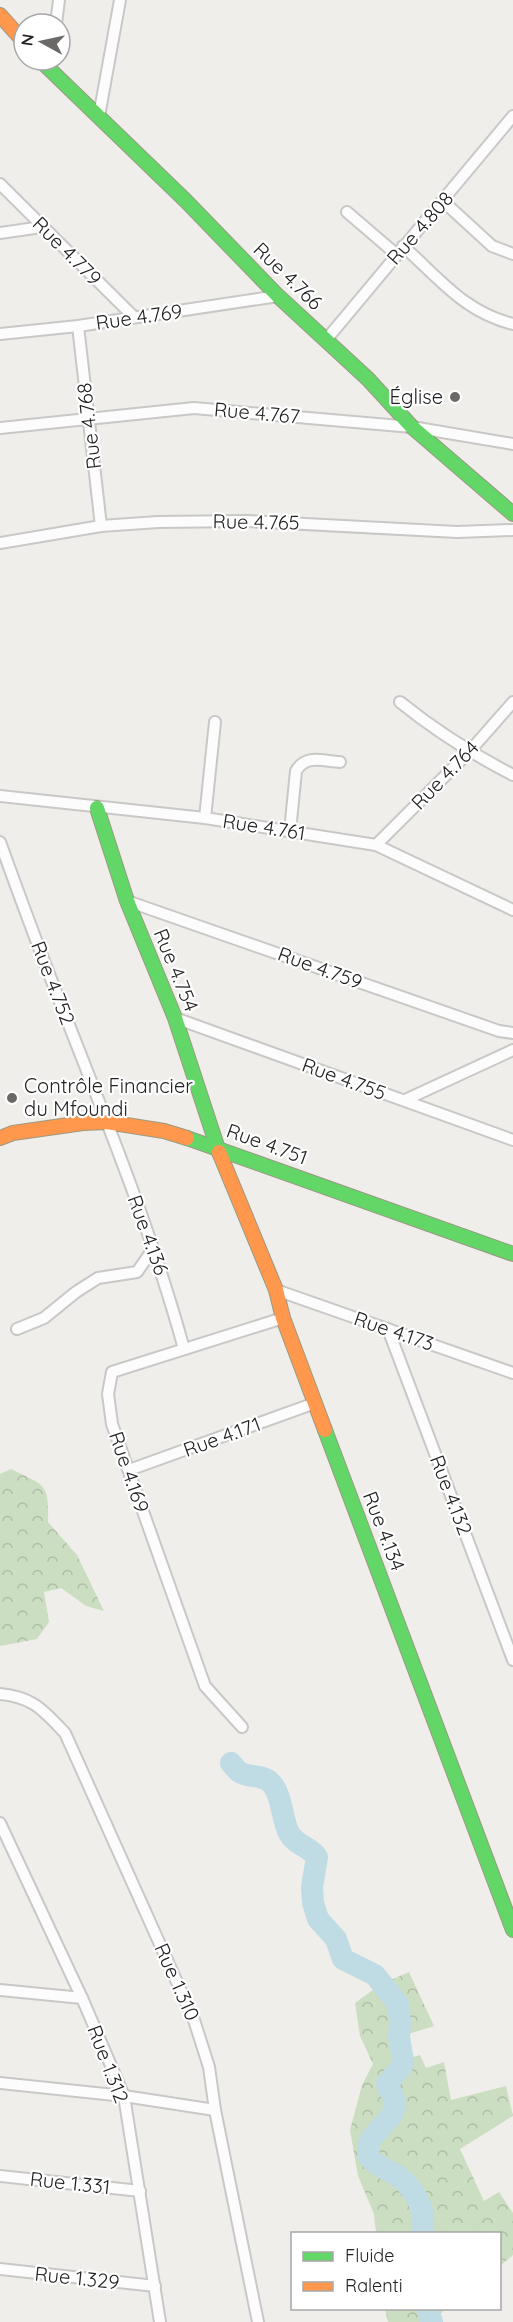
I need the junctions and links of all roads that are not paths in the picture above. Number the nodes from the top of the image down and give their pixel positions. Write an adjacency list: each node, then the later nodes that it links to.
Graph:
1 (120, 0): 5 (street)
2 (0, 15): 3 (street)
3 (12, 28)
4 (54, 72): 5 (street, Rue 4.766)
5 (99, 116): 14 (street, Rue 4.766)
6 (513, 116): 8 (street, Rue 4.808)
7 (0, 184): 10 (street, Rue 4.779)
8 (444, 201): 12 (street, Rue 4.808); 13 (street)
9 (347, 212): 12 (street)
10 (42, 227): 11 (street); 15 (street, Rue 4.779)
11 (0, 233)
12 (400, 250): 16 (street); 19 (street, Rue 4.808)
13 (513, 254)
14 (278, 296): 15 (street, Rue 4.769); 19 (street, Rue 4.766)
15 (134, 317): 17 (street, Rue 4.769)
16 (513, 324)
17 (78, 326): 18 (street, Rue 4.769); 20 (street, Rue 4.768)
18 (0, 334)
19 (326, 340): 21 (street, Rue 4.766)
20 (88, 418): 21 (street, Rue 4.767); 22 (street, Rue 4.767); 25 (street, Rue 4.768)
21 (412, 427): 23 (street, Rue 4.767); 24 (street, Rue 4.766)
22 (0, 428)
23 (513, 444)
24 (513, 514)
25 (101, 526): 26 (street, Rue 4.765); 27 (street, Rue 4.765)
26 (513, 530)
27 (0, 543)
28 (400, 702): 31 (street)
29 (513, 702): 31 (street, Rue 4.764)
30 (215, 722): 36 (street)
31 (469, 752): 33 (street); 39 (street, Rue 4.764)
32 (339, 762): 37 (street)
33 (513, 775)
34 (0, 796): 35 (street, Rue 4.761)
35 (97, 808): 36 (street, Rue 4.761); 40 (street, Rue 4.754)
36 (205, 818): 37 (street, Rue 4.761)
37 (290, 831): 39 (street, Rue 4.761)
38 (0, 842): 46 (street, Rue 4.752)
39 (376, 845): 41 (street, Rue 4.761)
40 (127, 901): 42 (street, Rue 4.754); 43 (street, Rue 4.759)
41 (513, 910)
42 (175, 1018): 45 (street, Rue 4.755); 49 (street, Rue 4.754)
43 (513, 1033)
44 (513, 1050): 45 (street)
45 (405, 1100): 48 (street, Rue 4.755)
46 (107, 1122): 47 (street, Rue 4.751); 49 (street, Rue 4.751); 50 (street, Rue 4.136)
47 (0, 1138)
48 (513, 1140)
49 (217, 1147): 51 (street, Rue 4.751); 52 (street, Rue 4.134)
50 (153, 1249): 54 (street); 56 (street, Rue 4.136)
51 (513, 1254)
52 (276, 1290): 53 (street, Rue 4.134); 55 (street, Rue 4.173)
53 (283, 1318): 56 (street, Rue 4.169); 58 (street, Rue 4.134)
54 (17, 1329)
55 (388, 1329): 57 (street, Rue 4.173); 60 (street, Rue 4.132)
56 (184, 1349): 59 (street, Rue 4.169)
57 (513, 1373)
58 (315, 1403): 59 (street, Rue 4.171); 64 (street, Rue 4.134)
59 (129, 1470): 62 (street, Rue 4.169)
60 (513, 1660)
61 (0, 1694): 69 (street, Rue 1.310)
62 (242, 1727)
63 (0, 1822): 66 (street, Rue 1.312)
64 (513, 1930)
65 (0, 1990): 66 (street)
66 (82, 1998): 68 (street, Rue 1.312)
67 (0, 2083): 68 (street)
68 (124, 2096): 69 (street); 71 (street, Rue 1.312)
69 (215, 2110): 75 (street, Rue 1.310)
70 (0, 2176): 71 (street, Rue 1.331)
71 (140, 2191): 73 (street, Rue 1.312)
72 (0, 2269): 73 (street, Rue 1.329)
73 (155, 2286): 74 (street, Rue 1.312)
74 (160, 2322)
75 (258, 2322)

